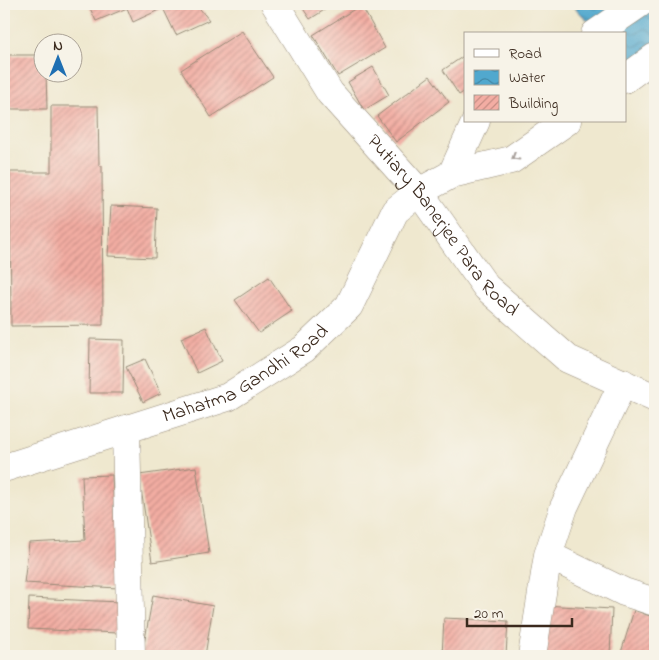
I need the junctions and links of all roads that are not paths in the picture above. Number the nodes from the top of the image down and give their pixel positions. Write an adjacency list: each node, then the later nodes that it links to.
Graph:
1 (275, 4): 9 (street, Putiary Banerjee Para Road)
2 (639, 4): 3 (street)
3 (597, 32)
4 (655, 57): 5 (street)
5 (626, 78)
6 (476, 122): 8 (street)
7 (561, 125): 8 (street, Mahatma Gandhi Road, one-way to 8)
8 (452, 174): 9 (street, Mahatma Gandhi Road)
9 (419, 192): 10 (street, Putiary Banerjee Para Road); 12 (street, Mahatma Gandhi Road)
10 (623, 383): 11 (street, Putiary Banerjee Para Road); 14 (street)
11 (655, 398)
12 (126, 429): 13 (street, Mahatma Gandhi Road); 16 (street)
13 (4, 468)
14 (548, 555): 15 (street); 17 (street)
15 (655, 602)
16 (130, 656)
17 (532, 656)

